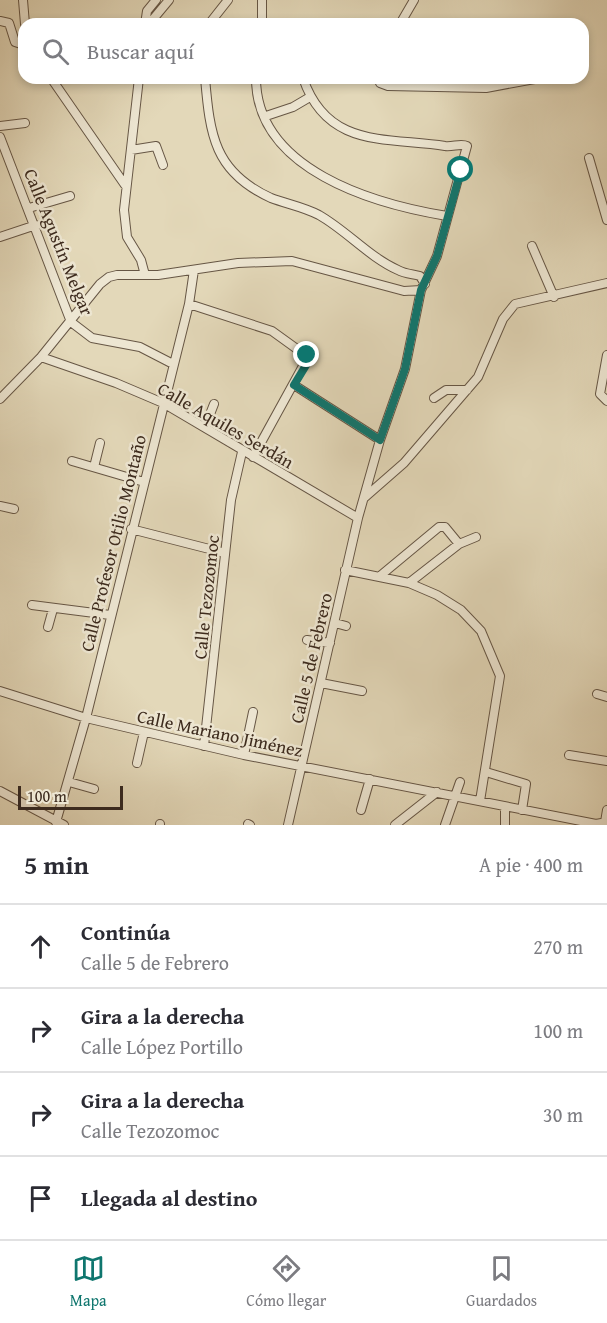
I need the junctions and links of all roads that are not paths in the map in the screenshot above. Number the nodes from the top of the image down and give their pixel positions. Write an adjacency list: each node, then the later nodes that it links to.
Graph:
1 (23, 0): 7 (street)
2 (156, 0): 8 (street)
3 (169, 0): 9 (street)
4 (228, 0): 10 (street)
5 (262, 0): 11 (street)
6 (414, 0): 12 (street)
7 (24, 18)
8 (147, 18)
9 (152, 18)
10 (214, 18)
11 (262, 18)
12 (404, 18)
13 (0, 21): 14 (street)
14 (18, 43)
15 (55, 84): 30 (street)
16 (138, 84): 27 (street)
17 (206, 84): 41 (street)
18 (257, 84): 23 (street)
19 (305, 84): 22 (street)
20 (383, 84): 21 (street)
21 (508, 84)
22 (310, 97): 23 (street); 33 (street, Calle 5 de Febrero)
23 (266, 116): 33 (street)
24 (25, 123): 25 (street)
25 (0, 126)
26 (0, 137): 32 (street, Calle Agustín Melgar)
27 (131, 150): 29 (street); 30 (street)
28 (589, 158): 34 (street)
29 (163, 165)
30 (125, 185): 39 (street)
31 (70, 196): 32 (street)
32 (29, 208): 35 (street, Calle Agustín Melgar)
33 (447, 216): 41 (street, Calle 5 de Febrero)
34 (607, 220)
35 (36, 225): 36 (street); 44 (street, Calle Agustín Melgar)
36 (0, 237)
37 (532, 246): 42 (street)
38 (194, 270): 39 (street); 41 (street); 43 (street, Calle Profesor Otilio Montaño)
39 (145, 275): 44 (street)
40 (607, 283): 42 (street)
41 (423, 287): 56 (street, Calle 5 de Febrero)
42 (554, 297): 49 (street)
43 (189, 304): 47 (street, Calle Profesor Otilio Montaño); 48 (street)
44 (71, 322): 46 (street); 47 (street, Calle Agustín Melgar)
45 (607, 356): 52 (street)
46 (40, 357): 51 (street); 53 (street, Calle Aquiles Serdán)
47 (173, 363): 53 (street, Calle Profesor Otilio Montaño)
48 (294, 385): 56 (street); 59 (street)
49 (467, 390): 50 (street); 63 (street)
50 (434, 398)
51 (0, 399)
52 (607, 401)
53 (163, 403): 55 (street, Calle Aquiles Serdán); 62 (street, Calle Profesor Otilio Montaño)
54 (214, 404): 55 (street)
55 (205, 427): 58 (street, Calle Aquiles Serdán)
56 (380, 440): 63 (street, Calle 5 de Febrero)
57 (100, 442): 61 (street)
58 (242, 452): 59 (street, Calle Aquiles Serdán); 70 (street, Calle Tezozomoc)
59 (252, 457): 66 (street, Calle Aquiles Serdán)
60 (72, 461): 61 (street)
61 (94, 467): 62 (street)
62 (144, 482): 67 (street, Calle Profesor Otilio Montaño)
63 (364, 498): 66 (street, Calle 5 de Febrero)
64 (0, 506): 65 (street)
65 (14, 509)
66 (358, 518): 71 (street, Calle 5 de Febrero)
67 (131, 529): 70 (street); 76 (street, Calle Profesor Otilio Montaño)
68 (476, 537): 69 (street)
69 (459, 544): 72 (street); 73 (street)
70 (225, 553): 90 (street, Calle Tezozomoc)
71 (345, 570): 72 (street); 77 (street, Calle 5 de Febrero)
72 (380, 576): 73 (street)
73 (409, 584): 96 (street)
74 (32, 605): 75 (street)
75 (53, 609): 76 (street); 79 (street)
76 (110, 615): 88 (street, Calle Profesor Otilio Montaño)
77 (335, 623): 78 (street); 81 (street, Calle 5 de Febrero)
78 (346, 626)
79 (48, 627)
80 (307, 640): 81 (street)
81 (330, 643): 82 (street, Calle 5 de Febrero)
82 (321, 683): 84 (street); 95 (street, Calle 5 de Febrero)
83 (0, 691): 88 (street, Calle Mariano Jiménez)
84 (362, 691)
85 (597, 694): 86 (street)
86 (607, 697)
87 (254, 712): 91 (street)
88 (86, 718): 89 (street, Calle Mariano Jiménez); 98 (street, Calle Profesor Otilio Montaño)
89 (144, 732): 90 (street, Calle Mariano Jiménez); 94 (street)
90 (204, 746): 91 (street, Calle Mariano Jiménez)
91 (244, 755): 95 (street, Calle Mariano Jiménez)
92 (569, 755): 93 (street)
93 (607, 761)
94 (137, 763)
95 (301, 766): 97 (street, Calle Mariano Jiménez); 111 (street, Calle 5 de Febrero)
96 (486, 772): 104 (street); 107 (street)
97 (370, 778): 102 (street, Calle Mariano Jiménez); 106 (street)
98 (69, 782): 100 (street); 109 (street, Calle Profesor Otilio Montaño)
99 (460, 782): 103 (street)
100 (94, 789)
101 (0, 790): 109 (street)
102 (437, 792): 103 (street, Calle Mariano Jiménez); 112 (street)
103 (456, 797): 104 (street, Calle Mariano Jiménez); 113 (street)
104 (480, 801): 105 (street, Calle Mariano Jiménez)
105 (505, 807): 107 (street, Calle Mariano Jiménez); 114 (street)
106 (361, 810)
107 (522, 810): 110 (street, Calle Mariano Jiménez)
108 (607, 810): 110 (street)
109 (60, 823)
110 (601, 823)
111 (288, 825)
112 (396, 825)
113 (445, 825)
114 (505, 825)

